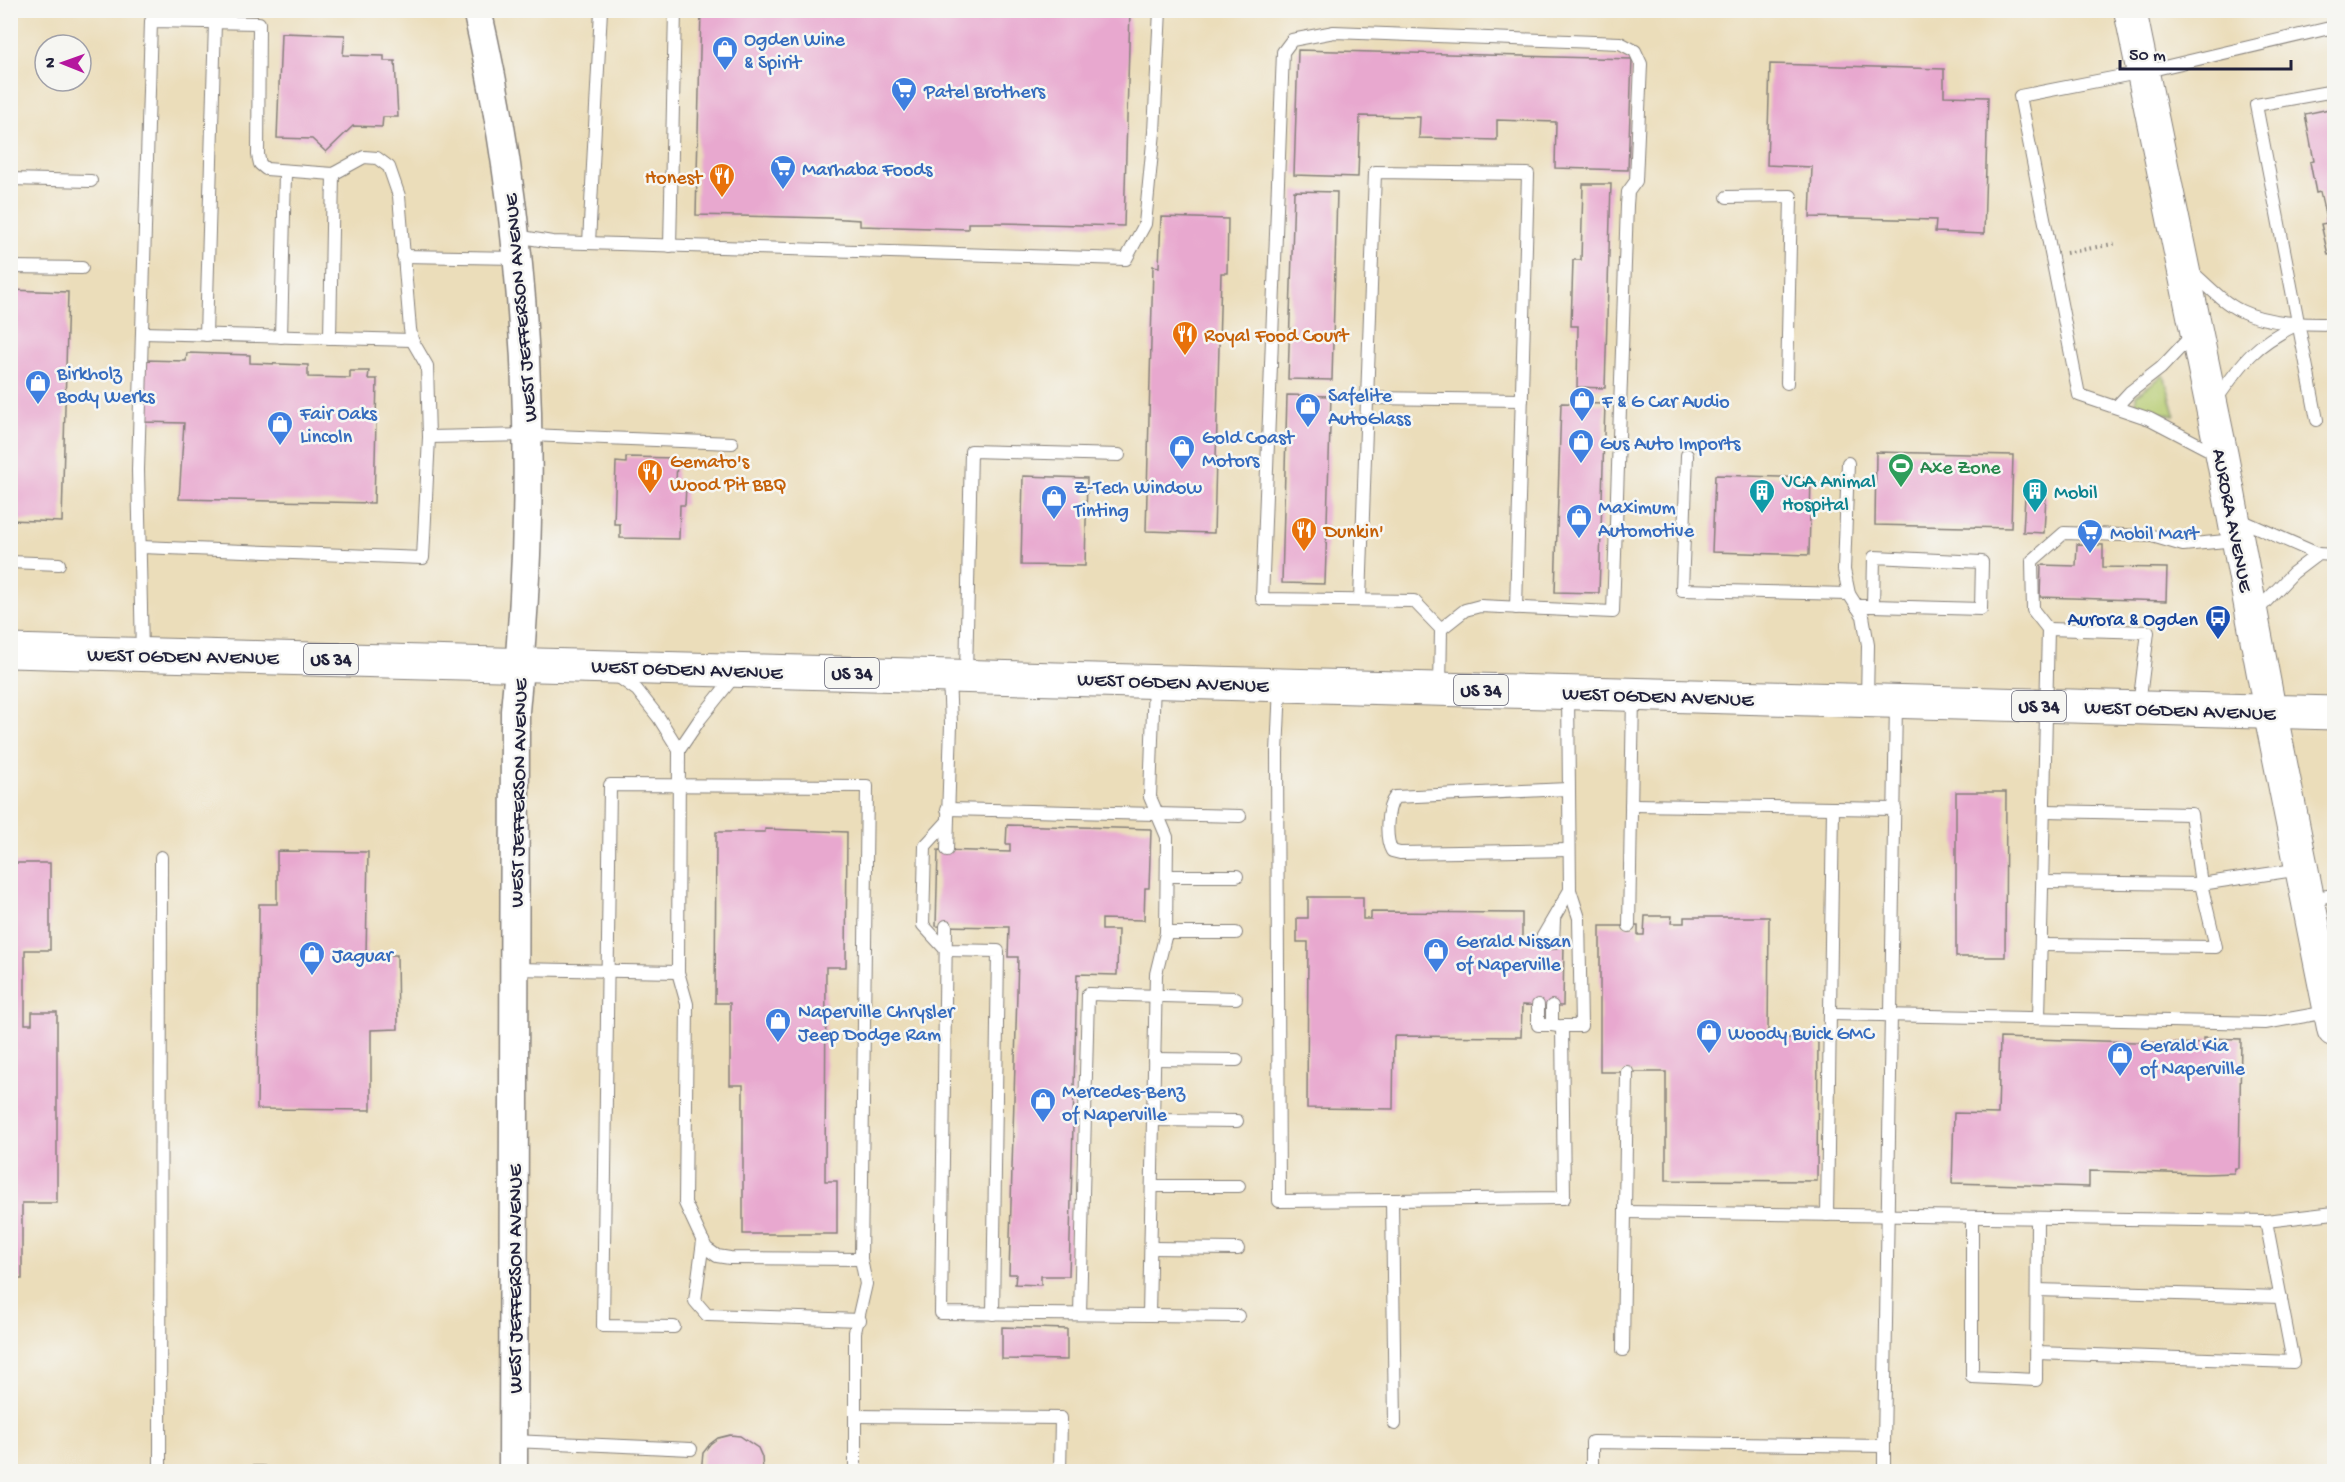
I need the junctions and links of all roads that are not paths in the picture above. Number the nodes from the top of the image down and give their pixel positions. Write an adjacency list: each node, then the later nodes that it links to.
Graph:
1 (477, 10): 17 (street, WEST JEFFERSON AVENUE)
2 (601, 10): 15 (lane)
3 (675, 10): 16 (lane)
4 (1160, 10): 16 (lane)
5 (2130, 10): 8 (main road, AURORA AVENUE)
6 (215, 22): 10 (lane); 25 (lane); 26 (lane)
7 (2334, 27): 8 (lane)
8 (2143, 72): 19 (main road, AURORA AVENUE); 33 (lane)
9 (2334, 91): 22 (lane)
10 (285, 173): 11 (lane); 27 (lane)
11 (333, 174): 18 (lane); 28 (lane)
12 (10, 179): 13 (lane)
13 (91, 181)
14 (1726, 197): 30 (lane)
15 (589, 243): 16 (lane); 17 (lane)
16 (670, 246)
17 (517, 247): 18 (lane); 36 (street, WEST JEFFERSON AVENUE)
18 (403, 256): 29 (lane)
19 (2182, 263): 22 (lane); 24 (main road, AURORA AVENUE)
20 (10, 267): 21 (lane)
21 (82, 268)
22 (2299, 323): 23 (lane); 34 (lane); 35 (lane)
23 (2334, 324)
24 (2196, 331): 33 (lane); 34 (main road, AURORA AVENUE)
25 (143, 333): 26 (lane); 44 (lane)
26 (206, 335): 27 (lane)
27 (281, 337): 28 (lane)
28 (330, 338): 29 (lane)
29 (412, 340): 37 (lane)
30 (1787, 383)
31 (1367, 398): 32 (lane); 32 (lane); 50 (lane)
32 (1522, 400): 53 (lane)
33 (2117, 406): 41 (lane)
34 (2211, 407): 41 (main road, AURORA AVENUE)
35 (2317, 420)
36 (529, 435): 37 (lane); 38 (lane); 59 (street, WEST JEFFERSON AVENUE)
37 (429, 436): 44 (lane)
38 (732, 443)
39 (1119, 454): 62 (lane)
40 (1687, 455): 49 (lane)
41 (2222, 456): 43 (main road, AURORA AVENUE)
42 (1848, 463): 49 (lane)
43 (2236, 529): 45 (lane); 54 (main road, AURORA AVENUE); 56 (lane)
44 (141, 547): 58 (lane)
45 (2318, 554): 46 (lane); 54 (lane)
46 (2334, 555)
47 (10, 562): 48 (lane)
48 (59, 564)
49 (1849, 594): 51 (lane)
50 (1360, 600): 53 (lane); 55 (lane)
51 (1856, 606): 52 (lane); 68 (lane)
52 (1873, 606): 52 (lane)
53 (1516, 608): 55 (lane)
54 (2252, 616): 71 (main road, AURORA AVENUE)
55 (1441, 629): 65 (lane)
56 (2048, 629): 69 (lane); 70 (lane)
57 (10, 651): 58 (main road, WEST OGDEN AVENUE / US 34)
58 (142, 654): 59 (main road, WEST OGDEN AVENUE / US 34)
59 (520, 663): 60 (main road, WEST OGDEN AVENUE / US 34); 102 (street, WEST JEFFERSON AVENUE)
60 (603, 666): 61 (main road, WEST OGDEN AVENUE / US 34); 73 (lane)
61 (739, 670): 62 (main road, WEST OGDEN AVENUE / US 34); 73 (lane)
62 (957, 675): 63 (main road, WEST OGDEN AVENUE / US 34); 78 (lane)
63 (1154, 681): 64 (main road, WEST OGDEN AVENUE / US 34); 81 (lane)
64 (1280, 684): 65 (main road, WEST OGDEN AVENUE / US 34); 121 (lane)
65 (1440, 689): 66 (main road, WEST OGDEN AVENUE / US 34)
66 (1569, 693): 67 (main road, WEST OGDEN AVENUE / US 34); 75 (lane)
67 (1633, 694): 68 (main road, WEST OGDEN AVENUE / US 34); 76 (lane)
68 (1882, 701): 69 (main road, WEST OGDEN AVENUE / US 34); 79 (lane)
69 (2048, 706): 70 (main road, WEST OGDEN AVENUE / US 34); 80 (lane)
70 (2139, 708): 71 (main road, WEST OGDEN AVENUE / US 34)
71 (2270, 711): 72 (main road, WEST OGDEN AVENUE / US 34); 91 (main road, AURORA AVENUE)
72 (2334, 714)
73 (679, 750): 74 (lane)
74 (680, 785): 103 (lane); 104 (lane); 132 (lane)
75 (1568, 789): 85 (lane); 85 (lane)
76 (1631, 805): 77 (lane); 95 (lane)
77 (1833, 808): 79 (lane); 109 (lane)
78 (947, 809): 81 (lane); 83 (lane)
79 (1895, 809): 110 (lane)
80 (2045, 811): 89 (lane); 90 (lane)
81 (1157, 814): 82 (lane); 87 (lane)
82 (1240, 816)
83 (947, 822): 84 (lane); 101 (lane)
84 (947, 850)
85 (1569, 850): 92 (lane)
86 (162, 857): 148 (lane)
87 (1167, 876): 88 (lane); 96 (lane)
88 (1237, 876)
89 (2043, 882): 90 (lane); 100 (lane)
90 (2201, 884): 91 (lane); 100 (lane)
91 (2315, 888): 112 (main road, AURORA AVENUE)
92 (1570, 890): 93 (lane); 113 (lane)
93 (1554, 918): 98 (lane); 99 (lane)
94 (946, 926): 101 (lane)
95 (1629, 926)
96 (1166, 933): 97 (lane); 105 (lane)
97 (1236, 933)
98 (1539, 943)
99 (1553, 943)
100 (2041, 945): 111 (lane)
101 (946, 950): 135 (lane); 135 (lane)
102 (514, 969): 103 (lane); 145 (street, WEST JEFFERSON AVENUE)
103 (607, 971): 104 (lane); 140 (lane)
104 (678, 972): 129 (lane)
105 (1155, 996): 106 (lane); 114 (lane); 136 (lane)
106 (1236, 998)
107 (1538, 1005): 113 (lane)
108 (1552, 1006): 113 (lane)
109 (1830, 1014): 110 (lane); 124 (lane)
110 (1892, 1015): 111 (lane); 125 (lane)
111 (2039, 1018): 112 (lane)
112 (2332, 1021)
113 (1557, 1025): 121 (lane)
114 (1154, 1059): 115 (lane); 117 (lane)
115 (1237, 1060)
116 (1627, 1072): 122 (lane)
117 (1153, 1120): 118 (lane); 119 (lane)
118 (1237, 1121)
119 (1152, 1186): 120 (lane); 130 (lane)
120 (1239, 1186)
121 (1392, 1200): 144 (lane)
122 (1625, 1212): 124 (lane); 141 (lane)
123 (2334, 1213): 128 (lane)
124 (1827, 1215): 125 (lane)
125 (1889, 1216): 126 (lane); 146 (lane)
126 (1972, 1217): 127 (lane); 142 (lane)
127 (2037, 1218): 128 (lane); 133 (lane)
128 (2266, 1221): 134 (lane)
129 (703, 1241): 132 (lane); 139 (lane)
130 (1150, 1248): 131 (lane); 137 (lane)
131 (1238, 1249)
132 (861, 1259): 139 (lane)
133 (2037, 1290): 134 (lane); 142 (lane)
134 (2280, 1297): 142 (lane)
135 (993, 1314): 136 (lane)
136 (1080, 1314): 137 (lane)
137 (1149, 1315): 138 (lane)
138 (1238, 1316)
139 (860, 1320): 143 (lane)
140 (674, 1327)
141 (1623, 1350)
142 (2037, 1353)
143 (855, 1416): 152 (lane); 153 (lane)
144 (1395, 1424)
145 (513, 1441): 147 (lane); 151 (street, WEST JEFFERSON AVENUE)
146 (1884, 1446): 154 (lane); 155 (lane)
147 (691, 1449)
148 (160, 1472)
149 (253, 1472): 150 (lane)
150 (263, 1472)
151 (513, 1472)
152 (855, 1472)
153 (1060, 1472)
154 (1592, 1472)
155 (1884, 1472)

